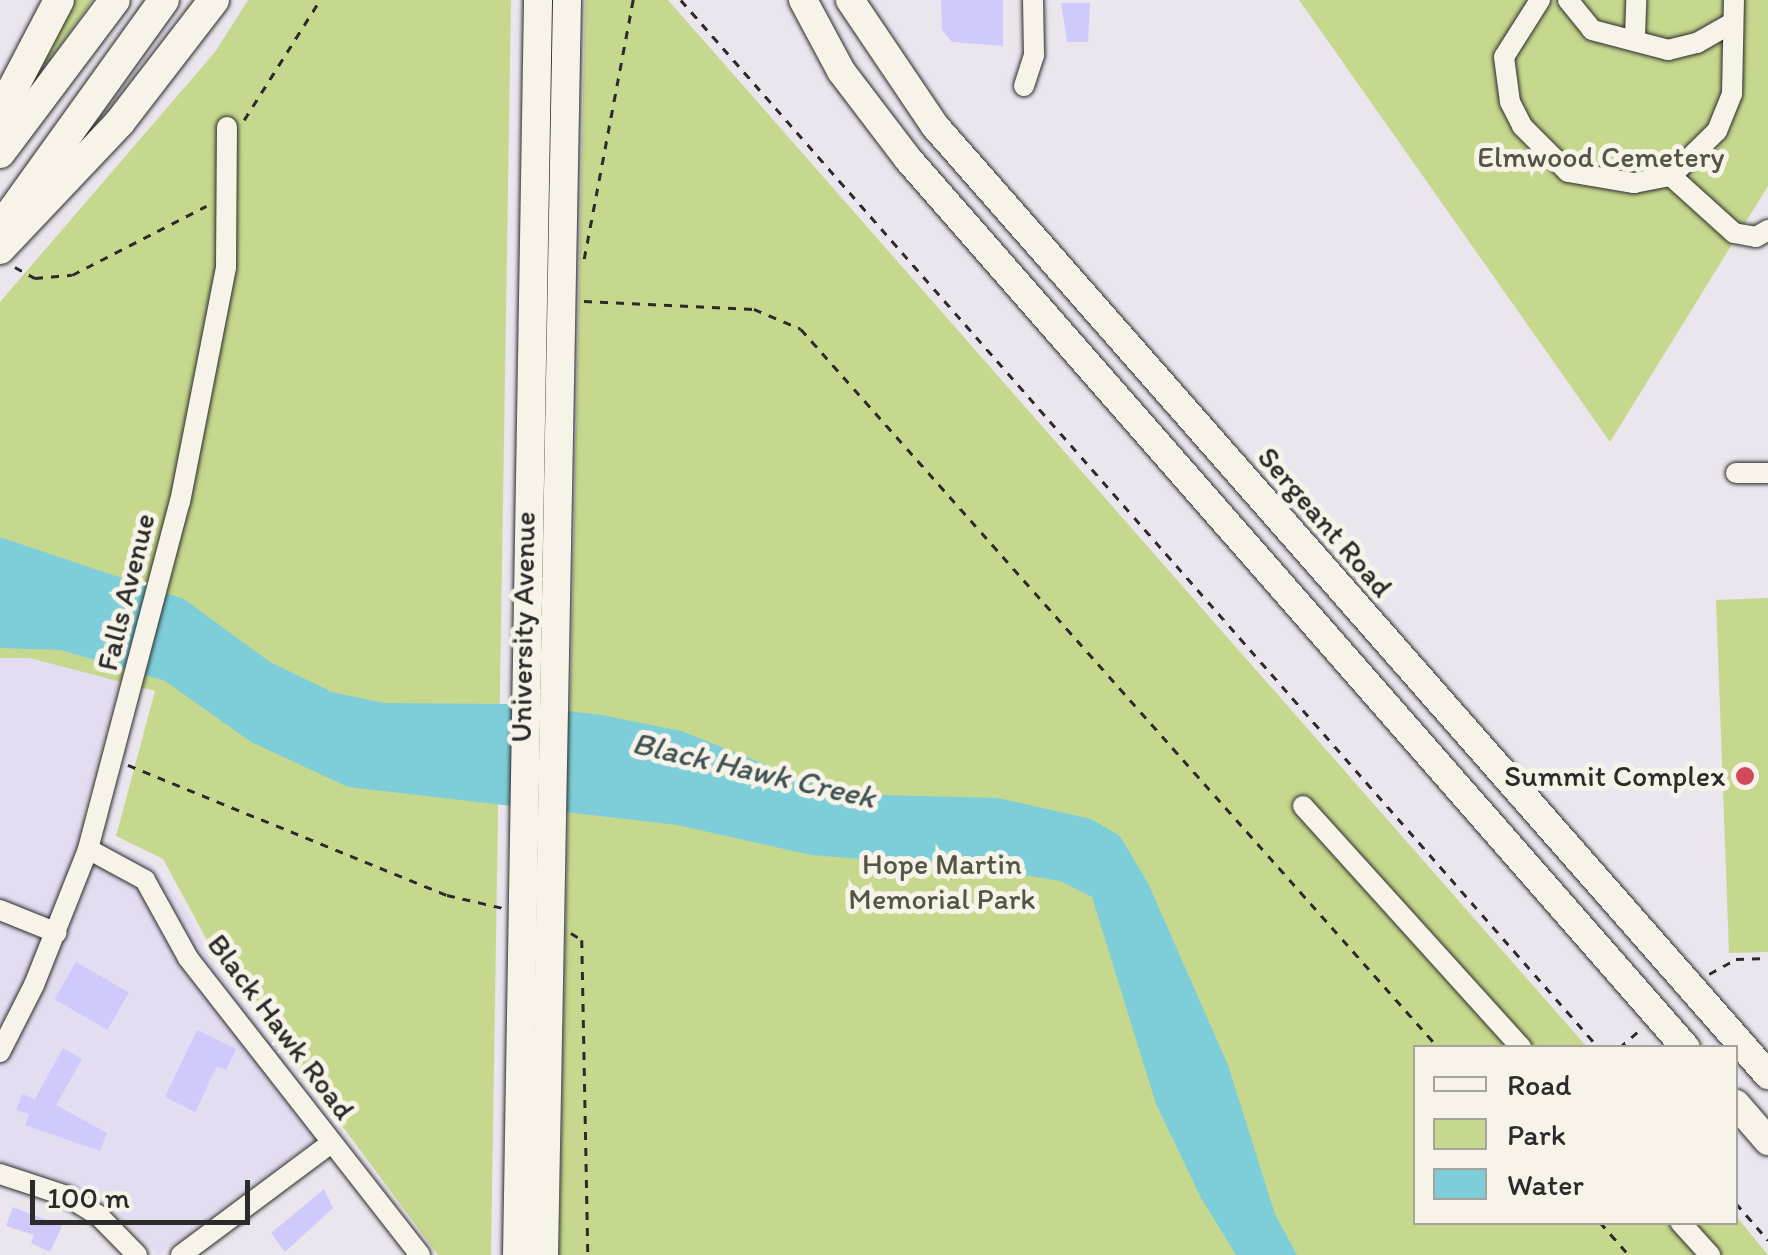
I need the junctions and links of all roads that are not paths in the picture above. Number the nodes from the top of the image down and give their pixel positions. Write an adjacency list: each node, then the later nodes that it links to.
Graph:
1 (59, 0): 17 (highway)
2 (114, 0): 19 (highway)
3 (164, 0): 22 (highway)
4 (214, 0): 22 (highway)
5 (538, 0): 25 (main road, University Avenue)
6 (567, 0): 25 (main road, University Avenue)
7 (803, 0): 32 (main road)
8 (850, 0): 34 (main road, Sergeant Road)
9 (1033, 0): 16 (street)
10 (1540, 0): 20 (street)
11 (1568, 0): 15 (street)
12 (1636, 0): 15 (street)
13 (1734, 0): 14 (street)
14 (1732, 23): 15 (street); 20 (street)
15 (1635, 37)
16 (1024, 86)
17 (0, 113)
18 (236, 129): 27 (street, Falls Avenue)
19 (0, 152)
20 (1671, 176): 21 (street)
21 (1768, 230)
22 (4, 233)
23 (1768, 472): 24 (street)
24 (1736, 473)
25 (542, 656): 29 (main road, University Avenue)
26 (1303, 806): 31 (street)
27 (88, 849): 30 (street, Falls Avenue); 37 (street, Black Hawk Road)
28 (0, 910): 30 (street)
29 (537, 916): 43 (main road, University Avenue); 44 (main road, University Avenue)
30 (57, 933): 33 (street, Falls Avenue)
31 (1519, 1045)
32 (1683, 1045)
33 (0, 1052)
34 (1768, 1075)
35 (1738, 1106): 36 (main road)
36 (1768, 1141)
37 (330, 1144): 41 (street); 42 (street, Black Hawk Road)
38 (0, 1174): 40 (street)
39 (1683, 1225): 45 (street)
40 (137, 1255)
41 (181, 1255)
42 (420, 1255)
43 (517, 1255)
44 (544, 1255)
45 (1710, 1255)

